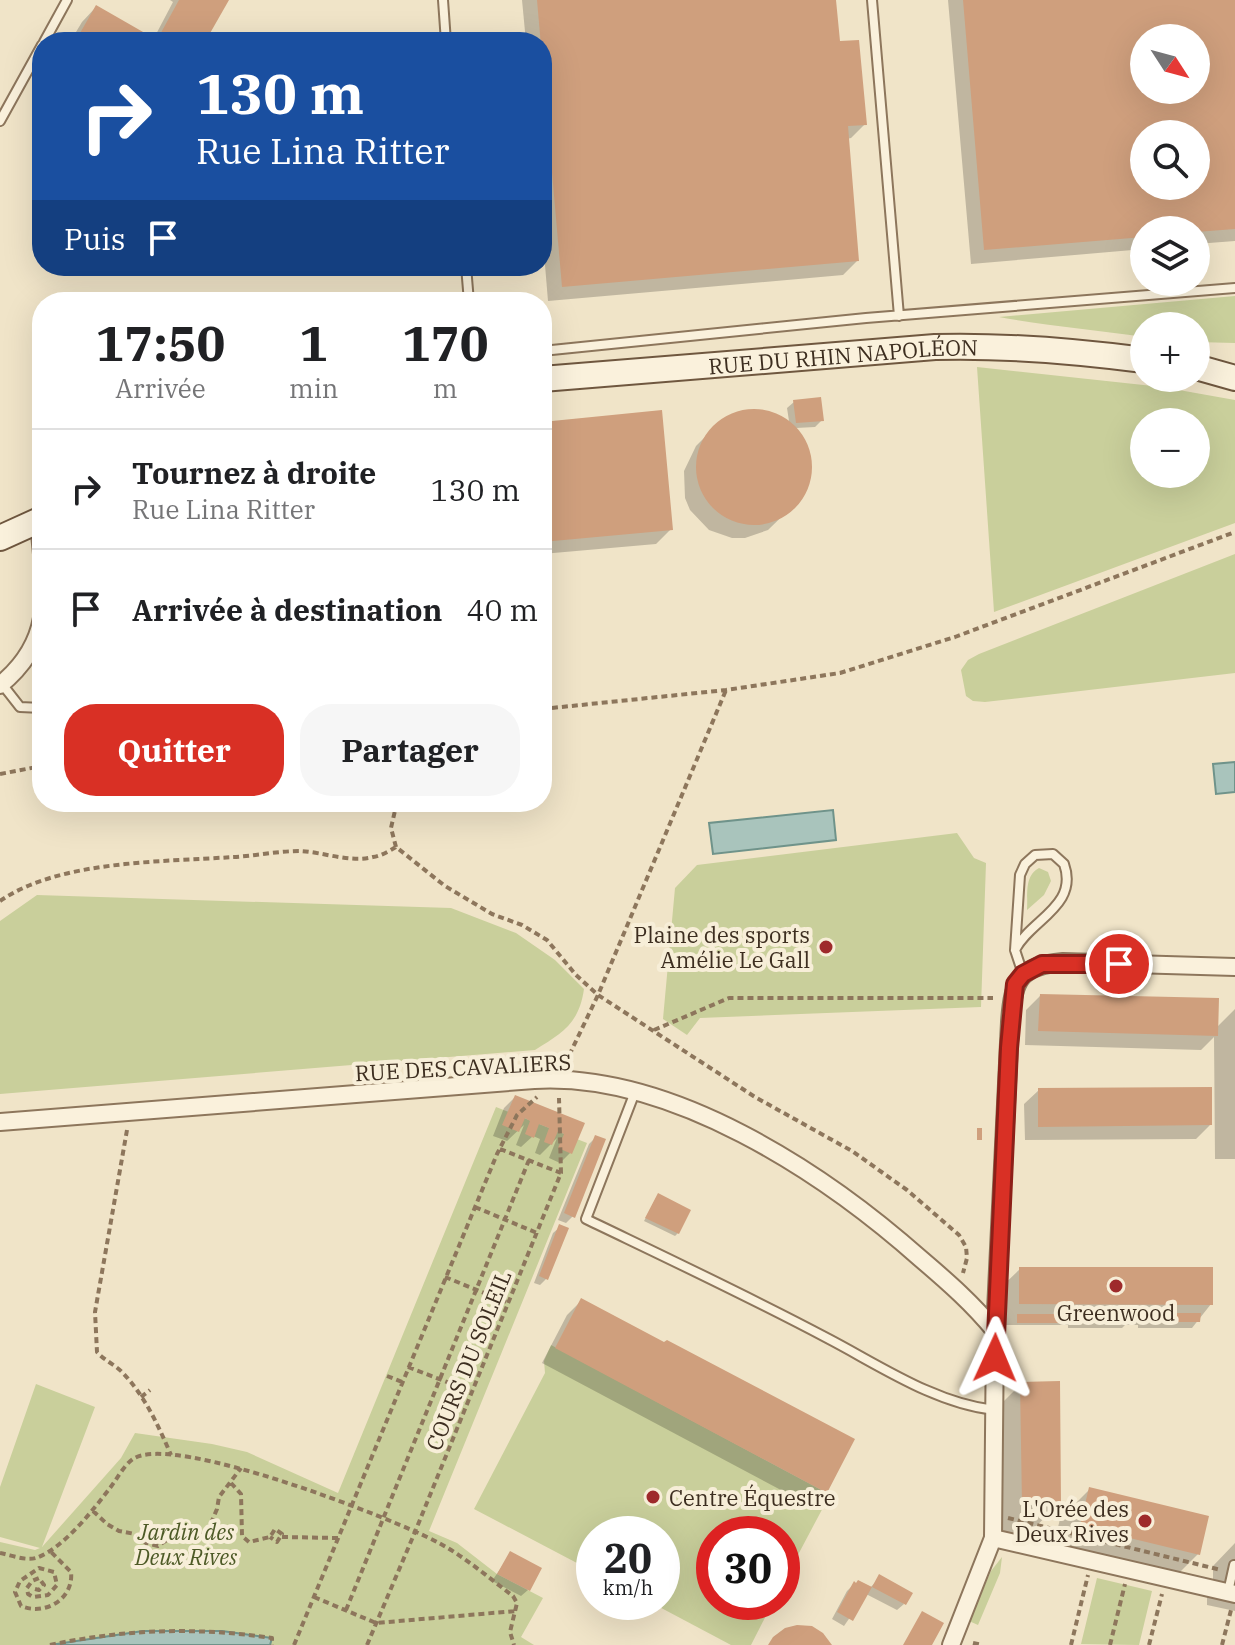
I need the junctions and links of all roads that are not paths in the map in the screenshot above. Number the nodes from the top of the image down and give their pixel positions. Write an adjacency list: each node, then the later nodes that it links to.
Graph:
1 (67, 0): 4 (lane)
2 (443, 0): 5 (lane)
3 (872, 0): 9 (lane)
4 (50, 32)
5 (445, 32)
6 (32, 64): 7 (lane)
7 (0, 121)
8 (1235, 288): 9 (lane)
9 (899, 316): 10 (lane)
10 (552, 350)
11 (1130, 358): 15 (main road, RUE DU RHIN NAPOLÉON)
12 (1235, 366): 13 (main road)
13 (1210, 367)
14 (1210, 371): 16 (main road)
15 (552, 378)
16 (1235, 378)
17 (32, 524): 18 (main road)
18 (0, 538)
19 (32, 647): 20 (street)
20 (1, 685): 21 (lane)
21 (32, 708)
22 (1015, 950): 22 (lane); 24 (lane)
23 (1235, 967): 24 (street)
24 (1023, 974): 27 (street)
25 (635, 1092): 26 (street, RUE DES CAVALIERS); 27 (street, RUE DES CAVALIERS); 28 (lane)
26 (0, 1122)
27 (995, 1331): 28 (street)
28 (995, 1410): 29 (street)
29 (993, 1538): 31 (street); 32 (street)
30 (1233, 1569): 31 (lane)
31 (1231, 1598)
32 (951, 1645)

